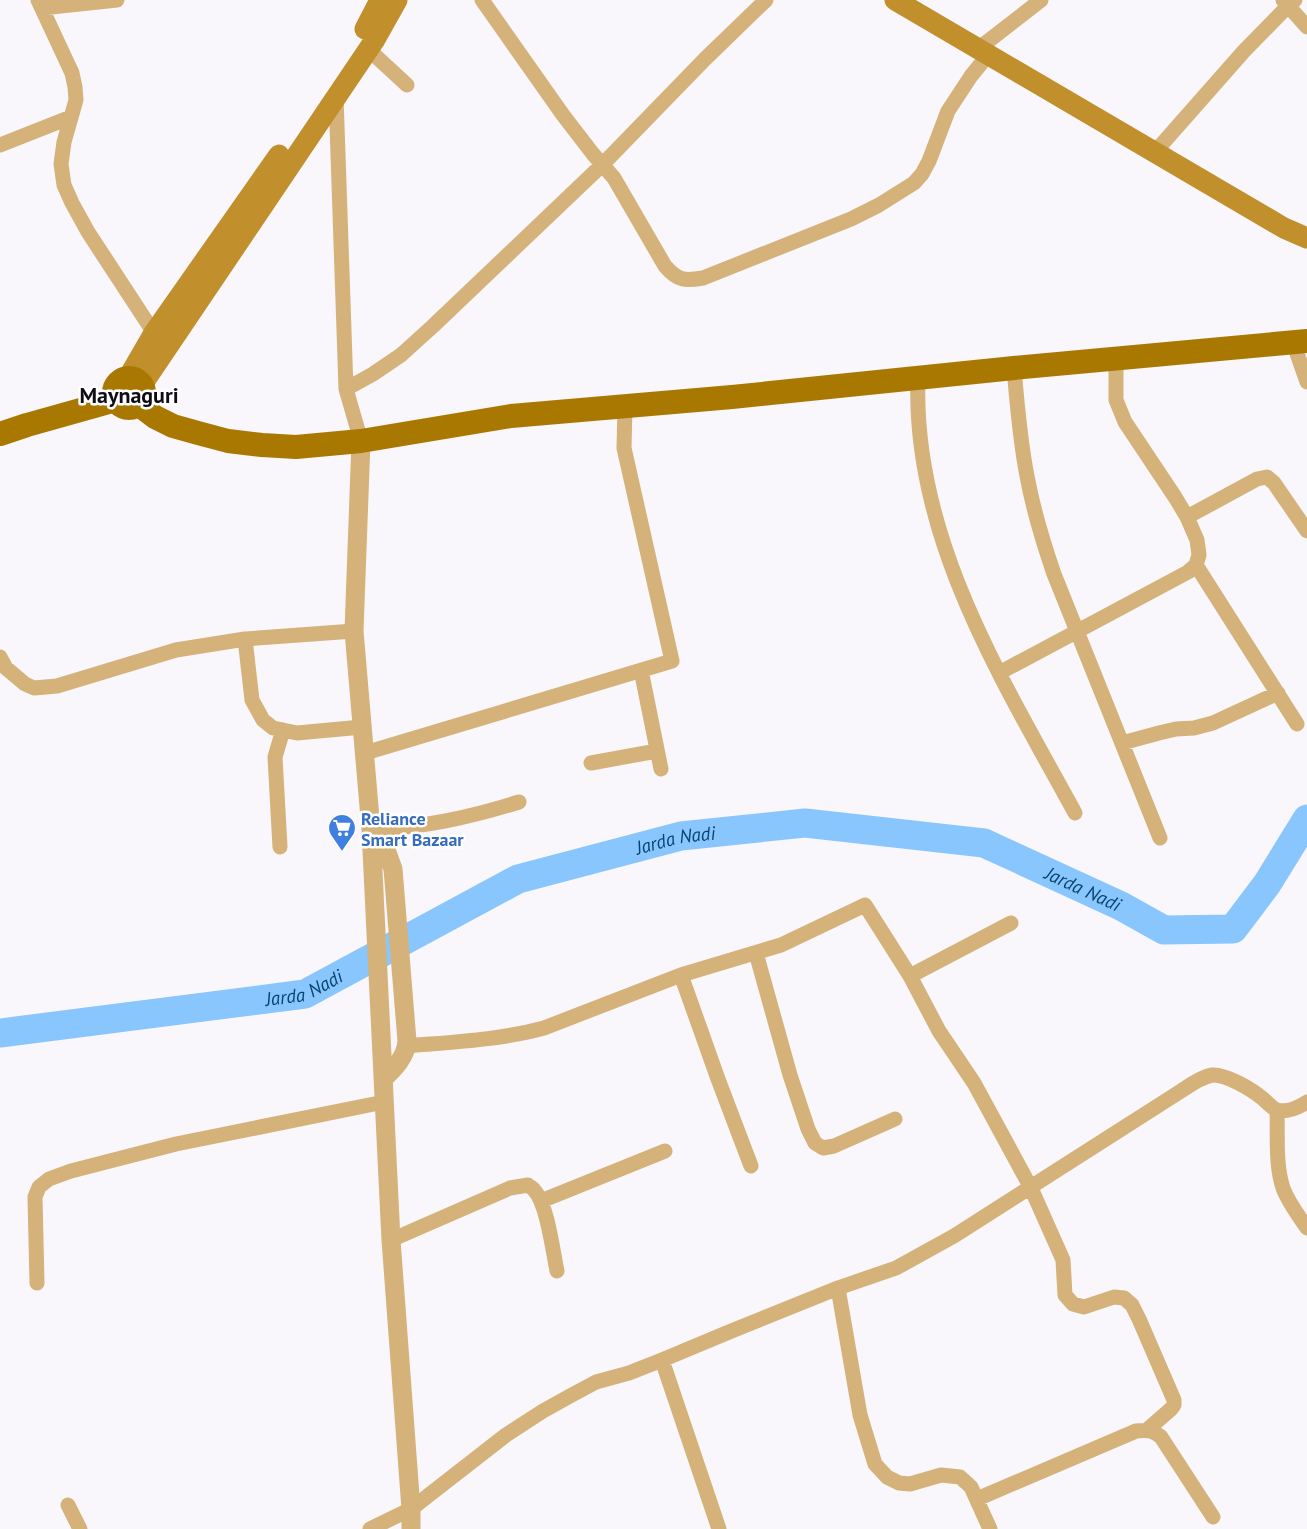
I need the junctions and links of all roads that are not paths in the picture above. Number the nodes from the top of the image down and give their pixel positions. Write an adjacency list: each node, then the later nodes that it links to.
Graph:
1 (117, 0): 9 (street)
2 (380, 0): 20 (main road)
3 (397, 0): 11 (main road)
4 (482, 0): 18 (street)
5 (766, 0): 18 (street)
6 (895, 0): 12 (main road)
7 (1041, 0): 12 (street)
8 (1289, 2): 10 (street); 17 (street)
9 (40, 4): 15 (street)
10 (1307, 27)
11 (368, 49): 13 (street); 14 (main road)
12 (983, 52): 17 (main road); 18 (street)
13 (407, 85)
14 (336, 96): 26 (street); 27 (main road)
15 (72, 117): 16 (street); 20 (street)
16 (0, 146)
17 (1155, 152): 19 (main road)
18 (602, 166): 26 (street)
19 (1307, 238)
20 (154, 333): 27 (main road)
21 (1300, 342): 22 (main road); 25 (street)
22 (1116, 359): 23 (main road); 31 (street)
23 (1014, 368): 24 (main road); 35 (street)
24 (918, 378): 28 (main road); 39 (street)
25 (1307, 382)
26 (346, 389): 30 (street)
27 (131, 392): 29 (main road); 30 (main road)
28 (625, 406): 30 (main road); 38 (street)
29 (0, 434)
30 (360, 441): 34 (street)
31 (1187, 517): 32 (street); 33 (street)
32 (1307, 531)
33 (1196, 565): 35 (street); 40 (street)
34 (354, 630): 36 (street); 42 (street)
35 (1077, 630): 39 (street); 44 (street)
36 (245, 639): 37 (street); 43 (street)
37 (0, 657)
38 (641, 670): 45 (street); 46 (street)
39 (999, 673): 50 (street)
40 (1278, 693): 41 (street); 44 (street)
41 (1297, 724)
42 (362, 727): 43 (street); 46 (street)
43 (283, 730): 53 (street)
44 (1122, 742): 52 (street)
45 (657, 751): 47 (street); 48 (street)
46 (365, 753): 51 (street)
47 (590, 762)
48 (661, 769)
49 (519, 802): 51 (street)
50 (1074, 813)
51 (371, 830): 58 (street); 59 (street)
52 (1160, 838)
53 (280, 847)
54 (1012, 923): 57 (street)
55 (756, 953): 56 (street); 57 (street); 63 (street)
56 (681, 975): 58 (street); 65 (street)
57 (910, 976): 66 (street)
58 (407, 1044): 59 (street)
59 (383, 1075): 60 (street)
60 (384, 1102): 69 (street); 71 (street)
61 (1307, 1102): 62 (street)
62 (1277, 1110): 66 (street); 68 (street)
63 (895, 1119)
64 (665, 1151): 67 (street)
65 (751, 1166)
66 (1031, 1188): 72 (street); 74 (street)
67 (541, 1201): 69 (street); 70 (street)
68 (1307, 1228)
69 (392, 1240): 77 (street)
70 (557, 1271)
71 (37, 1282)
72 (838, 1288): 73 (street); 75 (street)
73 (662, 1360): 77 (street); 82 (street)
74 (1147, 1430): 75 (street); 78 (street)
75 (977, 1499): 83 (street)
76 (68, 1505): 79 (street)
77 (411, 1508): 80 (street); 81 (street)
78 (1213, 1517)
79 (80, 1529)
80 (370, 1529)
81 (410, 1529)
82 (719, 1529)
83 (990, 1529)

